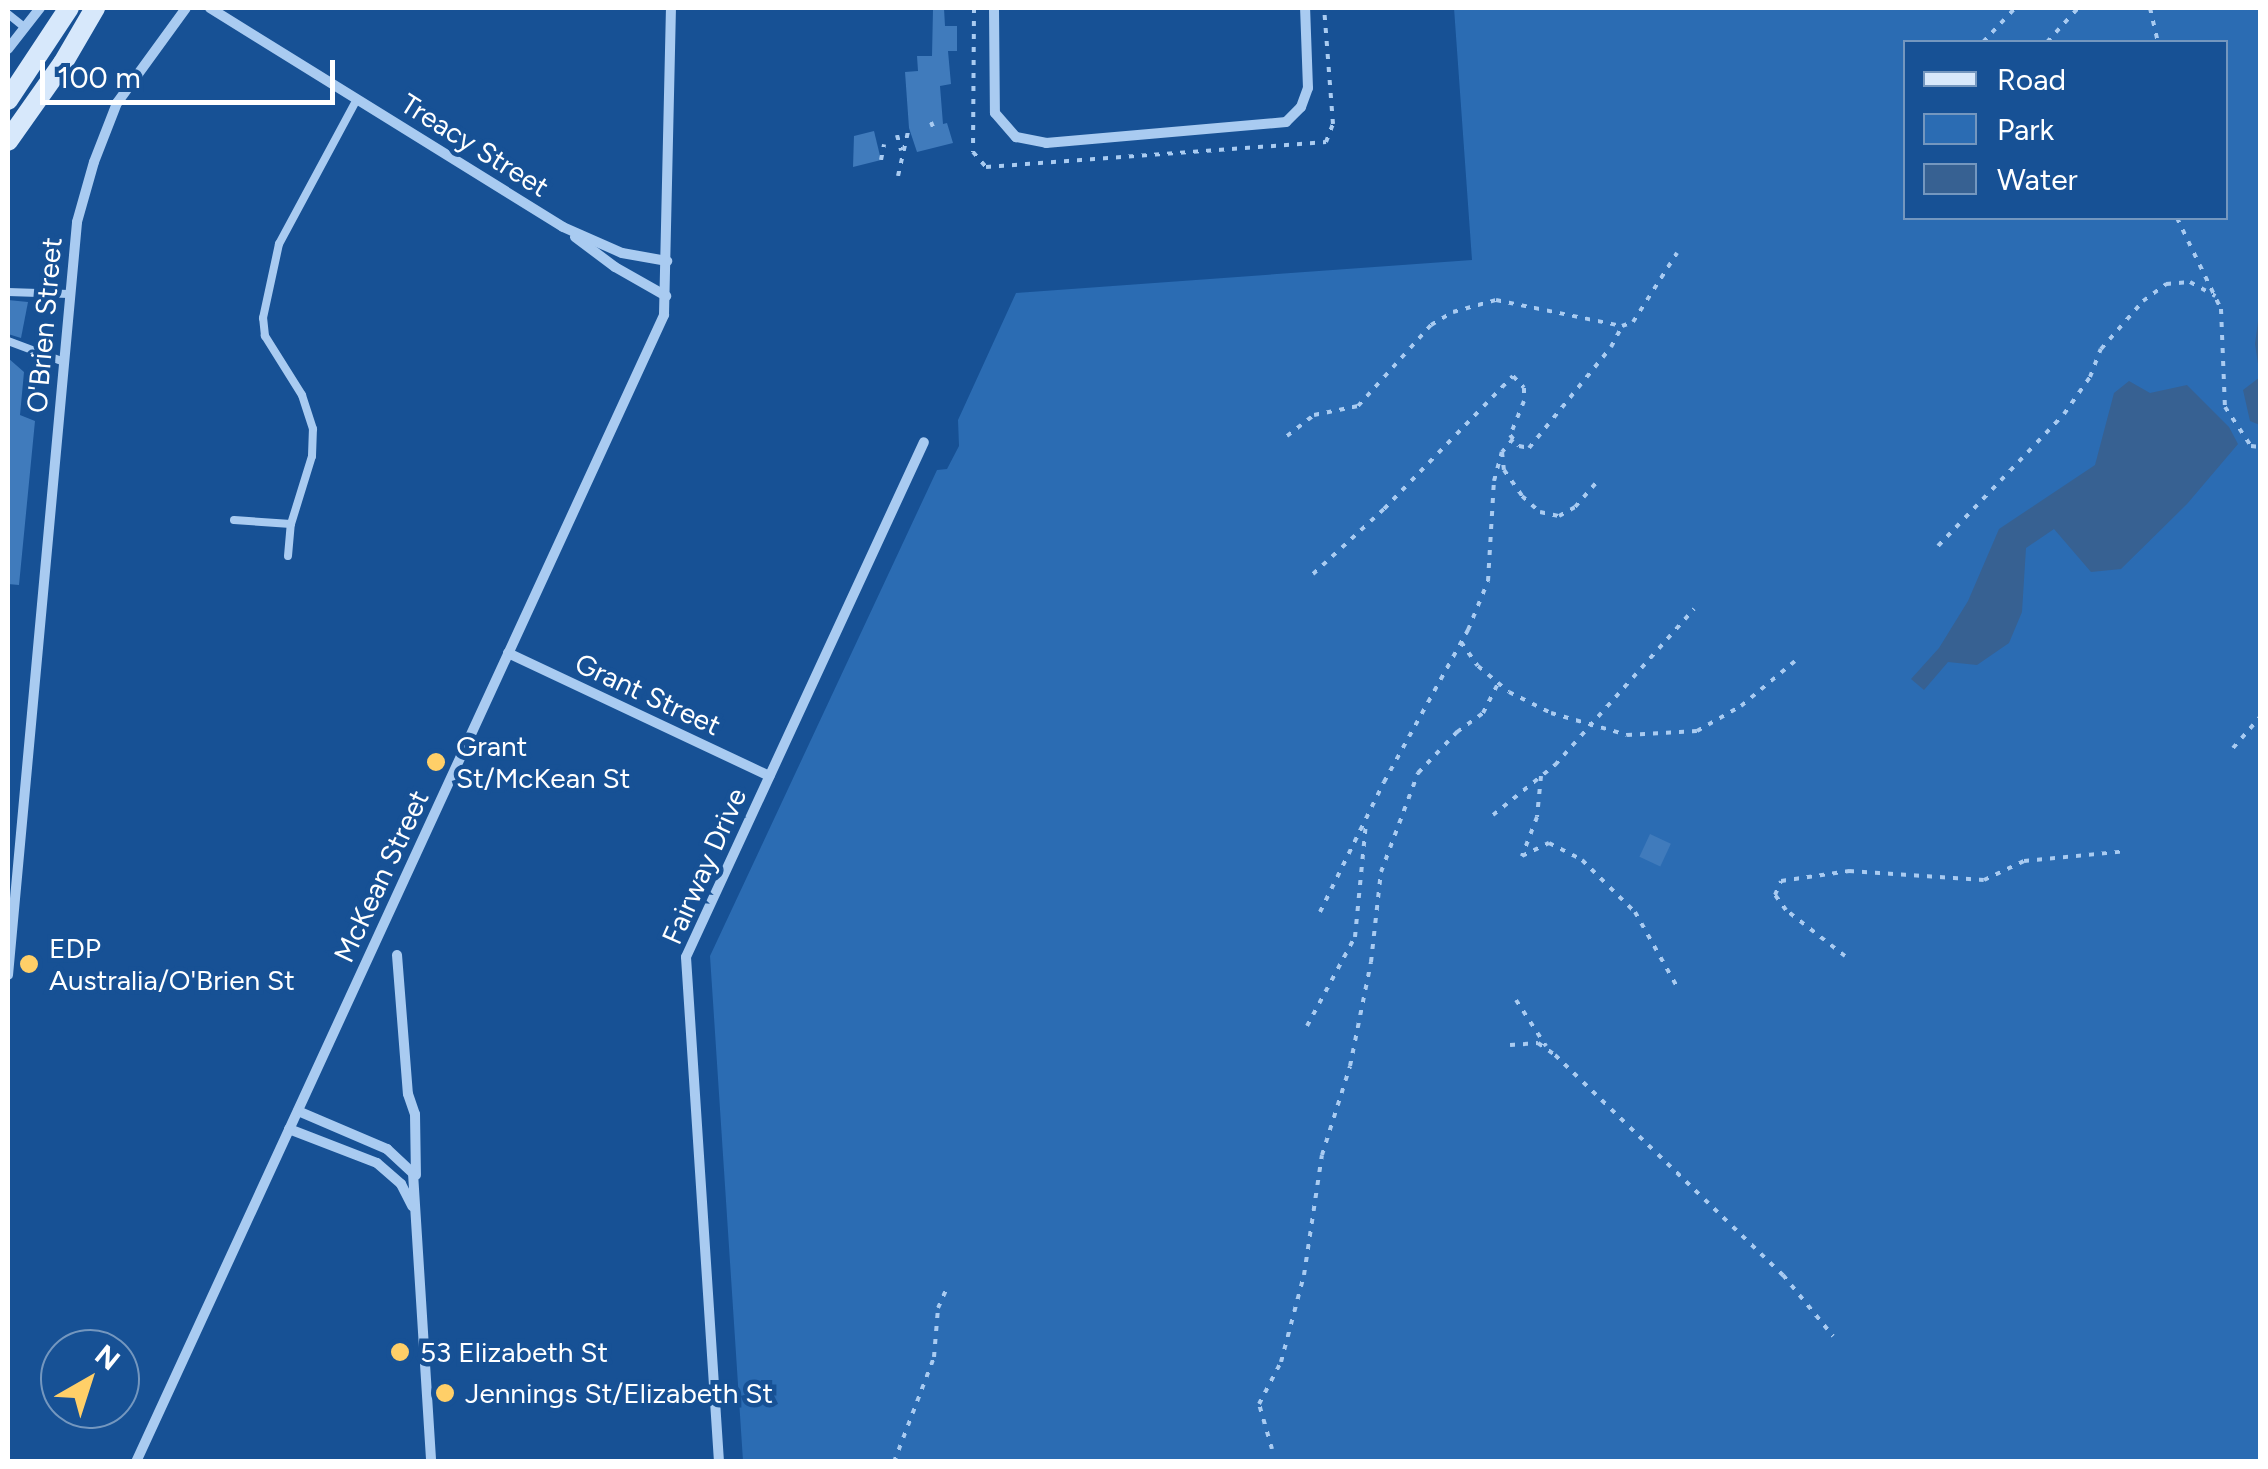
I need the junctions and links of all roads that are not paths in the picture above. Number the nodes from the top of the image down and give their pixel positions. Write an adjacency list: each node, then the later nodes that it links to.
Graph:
1 (40, 8): 10 (street)
2 (69, 8): 13 (main road)
3 (95, 8): 14 (main road)
4 (186, 8): 18 (street, O'Brien Street)
5 (210, 8): 12 (street, Treacy Street)
6 (671, 8): 16 (street, McKean Street)
7 (994, 8): 8 (street)
8 (1305, 8)
9 (8, 14): 10 (lane)
10 (24, 27): 11 (street)
11 (8, 50)
12 (358, 99): 15 (street, Treacy Street); 24 (lane)
13 (8, 100)
14 (8, 140)
15 (563, 227): 16 (street, Treacy Street); 19 (street, Treacy Street)
16 (667, 261): 19 (street, McKean Street)
17 (8, 292): 18 (lane)
18 (69, 294): 21 (street, O'Brien Street)
19 (666, 296): 26 (street, McKean Street)
20 (8, 341): 21 (lane)
21 (64, 362): 29 (street, O'Brien Street)
22 (924, 442): 27 (street, Fairway Drive)
23 (234, 520): 24 (lane)
24 (291, 524): 25 (lane)
25 (288, 556)
26 (508, 654): 27 (street, Grant Street); 30 (street, McKean Street)
27 (769, 776): 35 (street, Fairway Drive)
28 (397, 955): 32 (street)
29 (8, 974)
30 (298, 1111): 31 (street, McKean Street); 32 (street)
31 (289, 1129): 32 (street); 33 (street, McKean Street)
32 (414, 1211): 34 (street)
33 (136, 1462)
34 (431, 1462)
35 (719, 1462)

